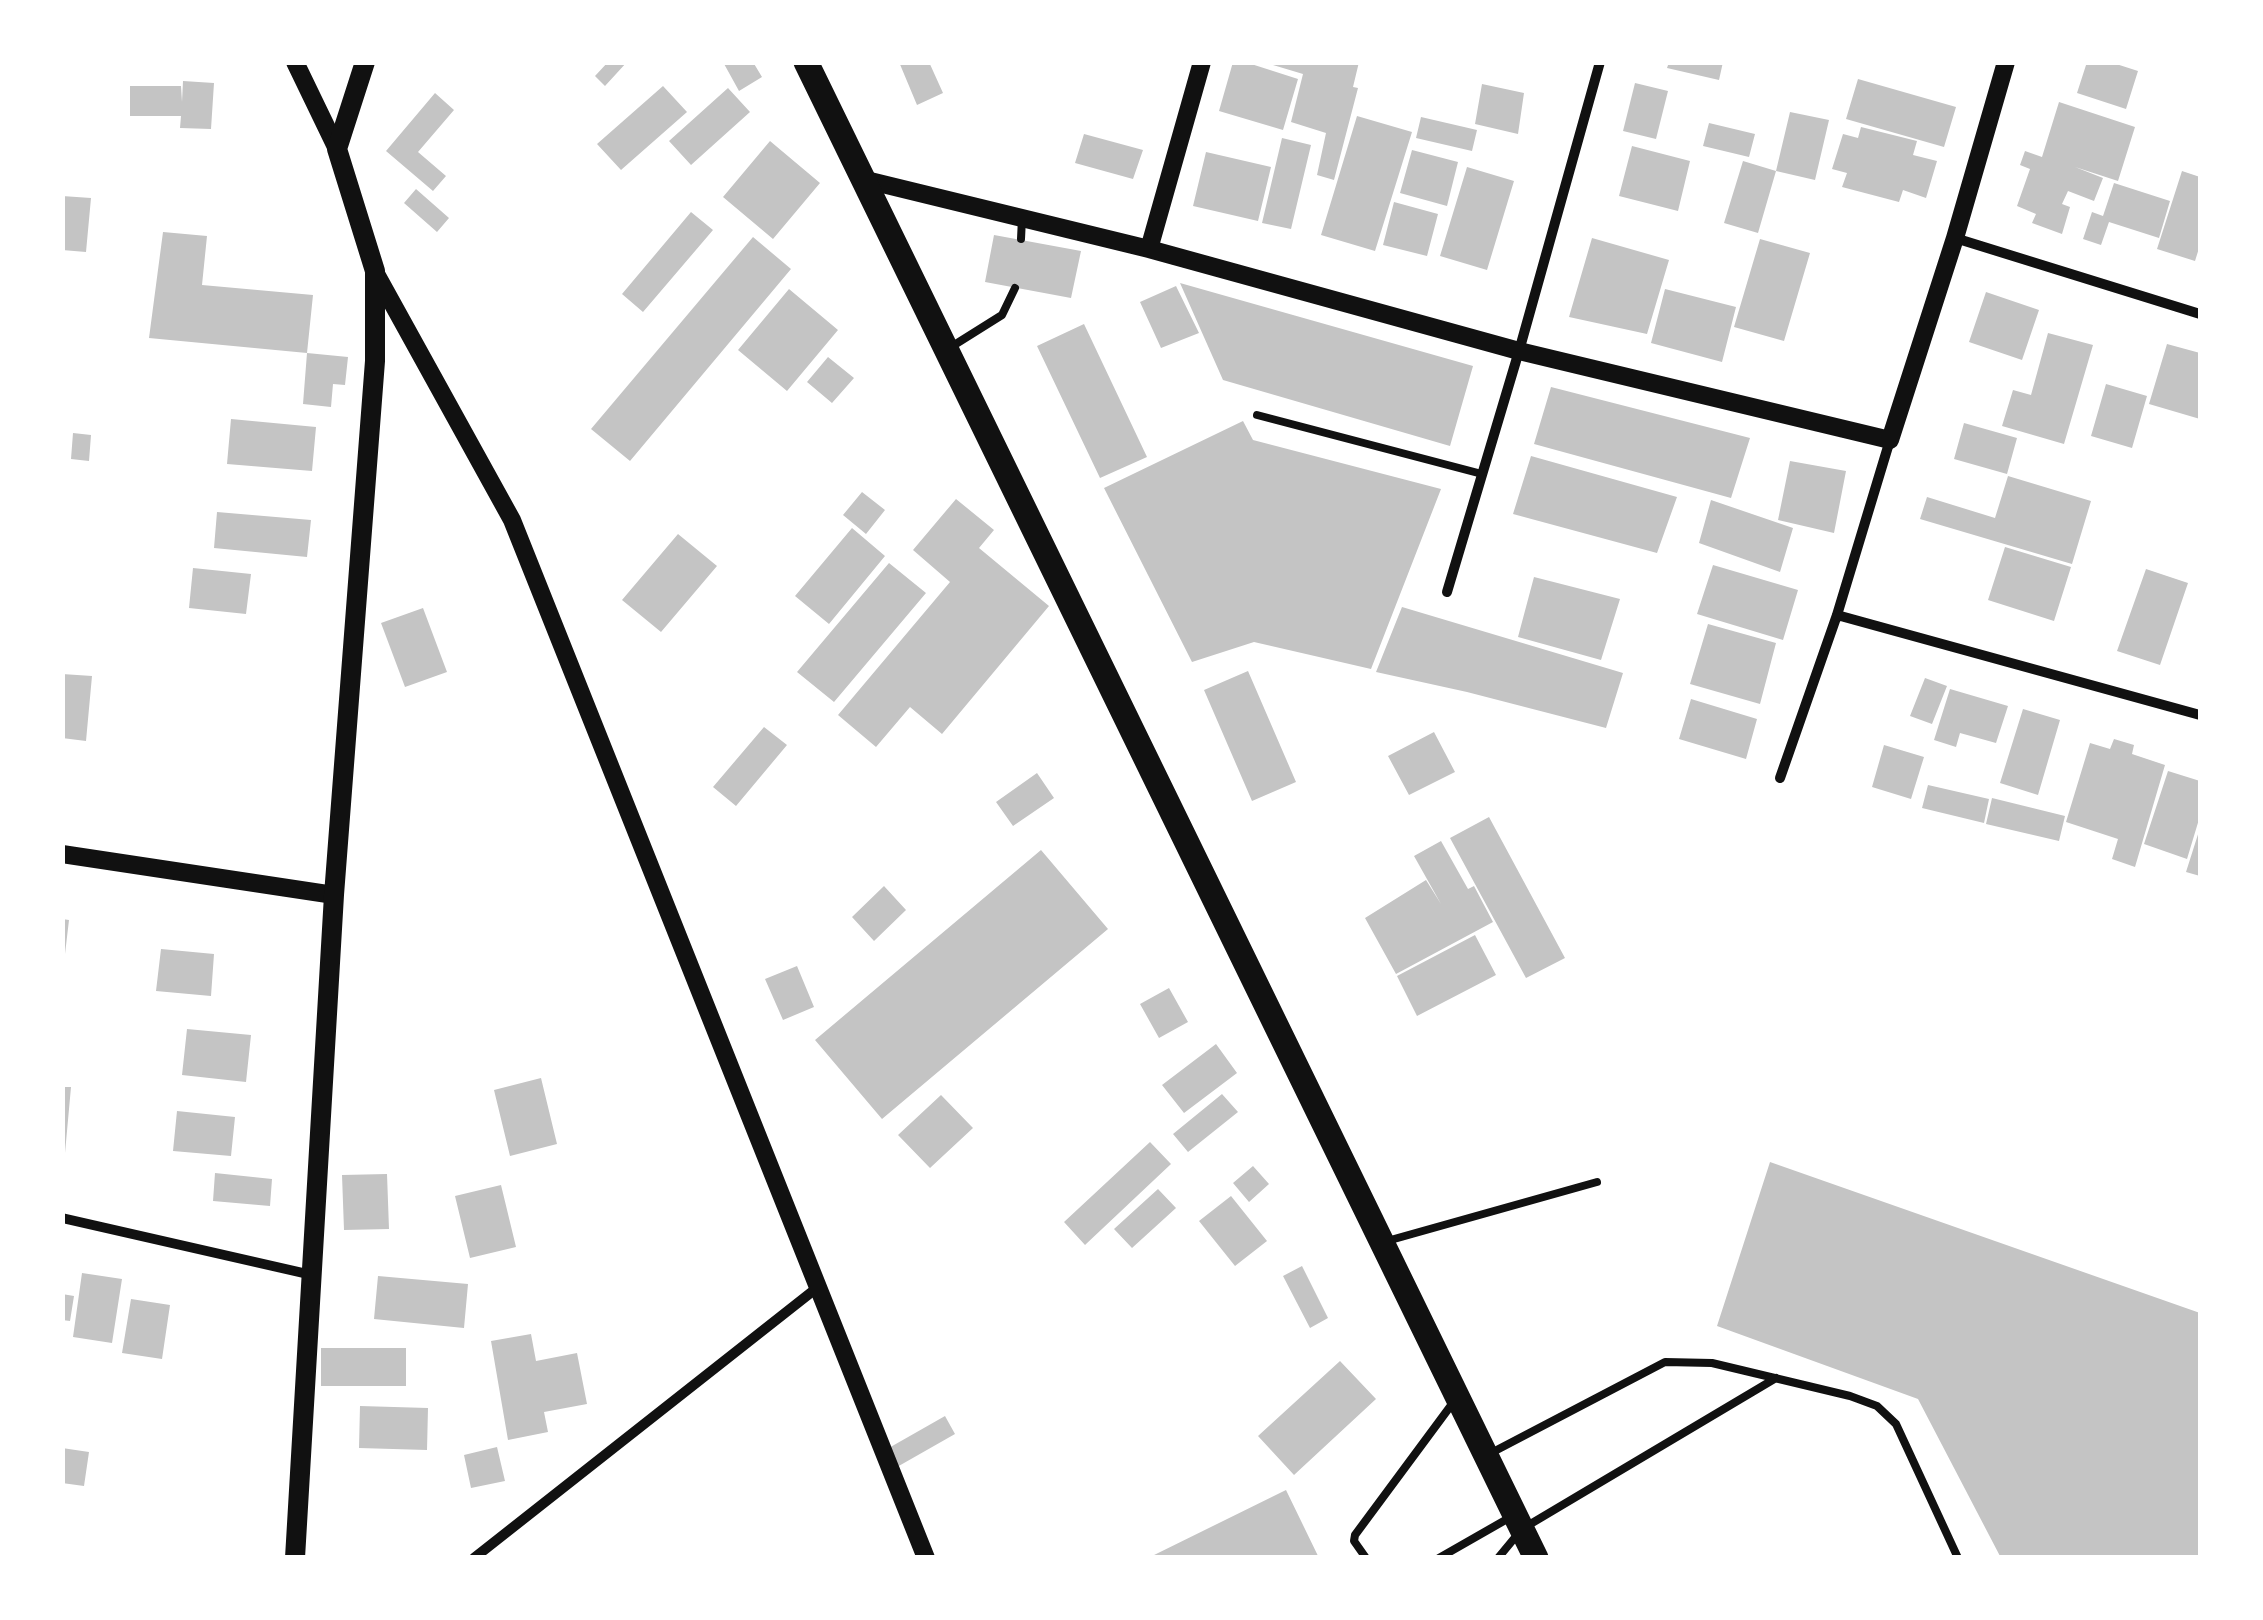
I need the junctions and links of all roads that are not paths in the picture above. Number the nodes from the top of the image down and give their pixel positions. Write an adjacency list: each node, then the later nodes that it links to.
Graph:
1 (295, 62): 7 (street)
2 (365, 62): 7 (main road)
3 (806, 62): 8 (main road)
4 (1202, 62): 12 (street)
5 (1600, 62): 17 (street)
6 (2006, 62): 10 (street)
7 (337, 149): 13 (main road)
8 (862, 179): 9 (street); 16 (main road)
9 (1022, 218): 11 (lane); 12 (street)
10 (1955, 238): 15 (street); 19 (street)
11 (1021, 239)
12 (1150, 250): 17 (street)
13 (375, 271): 26 (main road); 31 (street)
14 (1015, 288): 16 (lane)
15 (2200, 314)
16 (946, 350): 29 (main road)
17 (1519, 351): 19 (street); 20 (street)
18 (1257, 414): 20 (lane)
19 (1890, 440): 22 (street)
20 (1482, 474): 21 (street)
21 (1447, 592)
22 (1838, 615): 23 (street); 24 (street)
23 (2200, 716)
24 (1780, 778)
25 (62, 854): 26 (street)
26 (334, 895): 30 (main road)
27 (1597, 1182): 29 (lane)
28 (62, 1218): 30 (street)
29 (1383, 1242): 33 (main road)
30 (312, 1275): 36 (main road)
31 (819, 1286): 37 (street); 38 (street)
32 (1776, 1378): 34 (lane); 35 (lane); 43 (lane)
33 (1458, 1396): 34 (main road); 39 (lane)
34 (1487, 1454): 35 (main road)
35 (1519, 1521): 40 (lane); 41 (lane); 42 (main road)
36 (294, 1558)
37 (474, 1558)
38 (926, 1558)
39 (1366, 1558)
40 (1439, 1558)
41 (1498, 1558)
42 (1536, 1558)
43 (1958, 1558)

